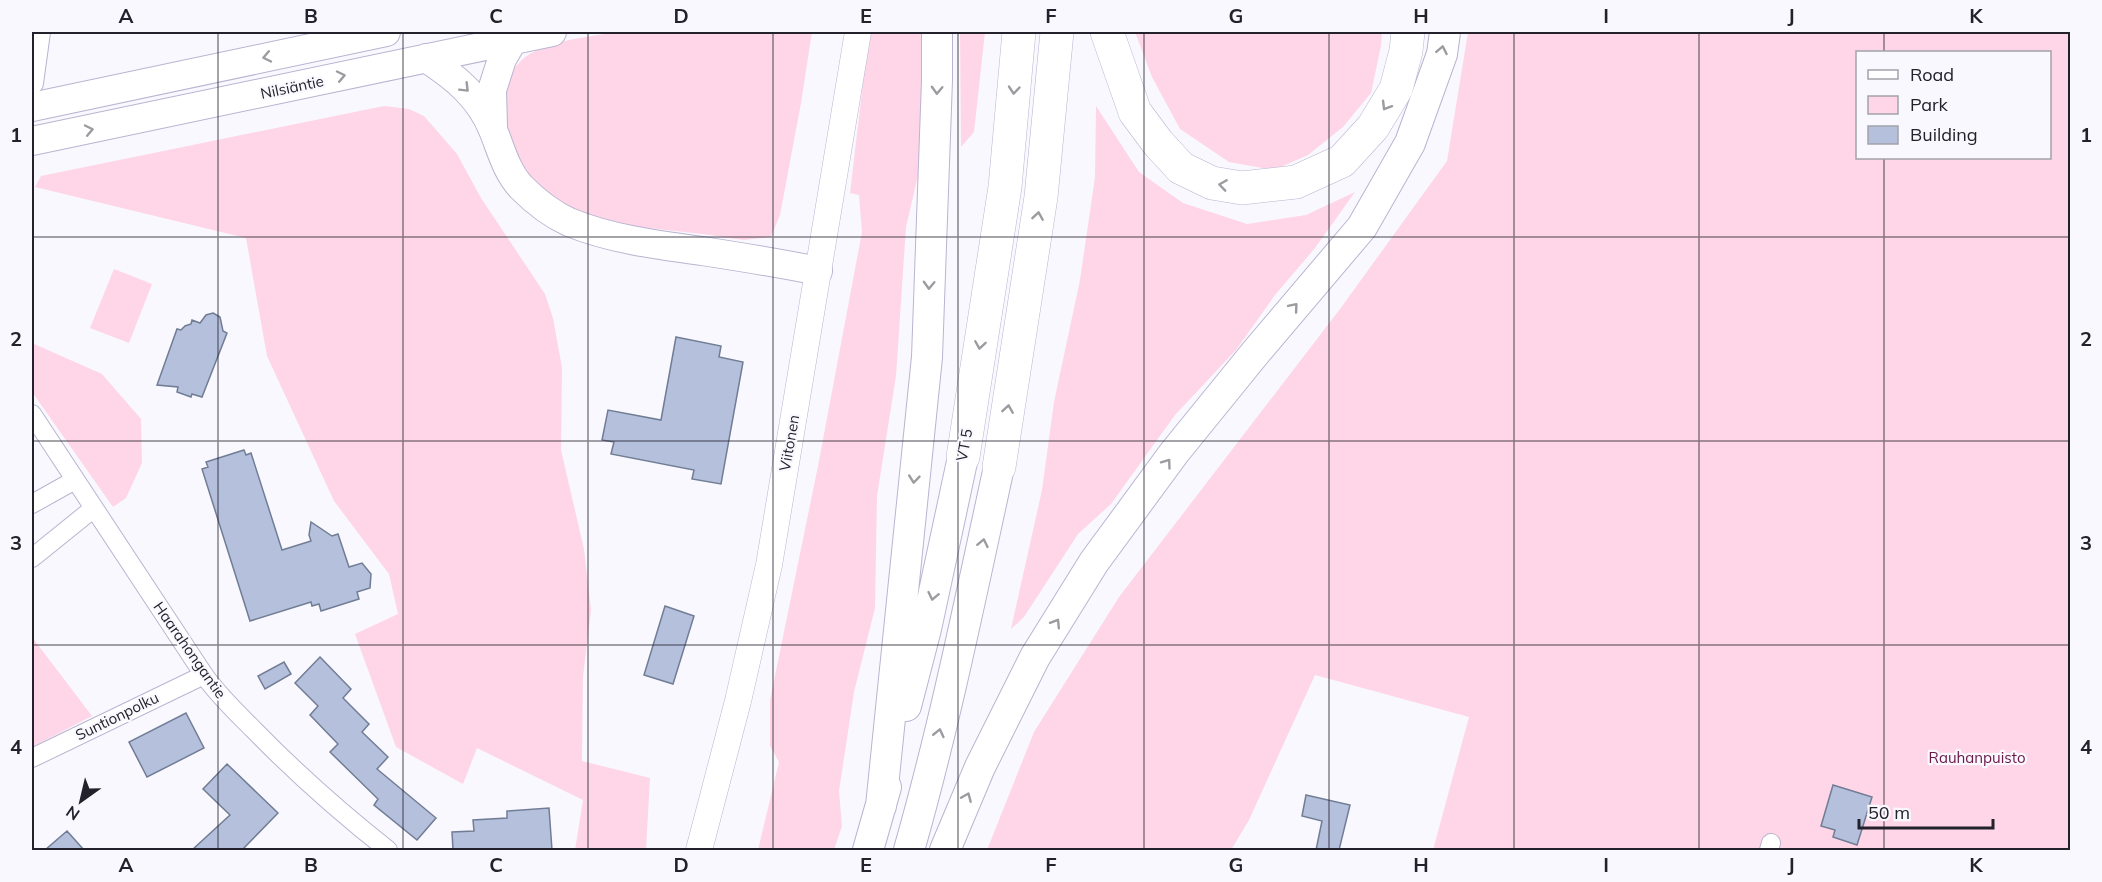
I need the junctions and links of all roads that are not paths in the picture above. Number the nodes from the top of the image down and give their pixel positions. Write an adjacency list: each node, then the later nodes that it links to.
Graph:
1 (39, 32): 13 (street)
2 (386, 32): 14 (main road, one-way to 14)
3 (552, 32): 11 (main road, Nilsiäntie)
4 (858, 32): 17 (main road, Viitonen)
5 (937, 32): 27 (highway, one-way to 27)
6 (1019, 32): 19 (highway, VT 5, one-way to 19)
7 (1057, 32): 20 (highway, one-way to 7)
8 (1107, 32): 9 (highway, one-way to 8)
9 (1408, 32)
10 (1445, 32): 32 (highway, one-way to 10)
11 (513, 40): 12 (main road, Nilsiäntie); 15 (main road)
12 (426, 58): 15 (main road, one-way to 15); 16 (main road, Nilsiäntie, one-way to 12)
13 (32, 82)
14 (32, 107)
15 (493, 129): 17 (main road)
16 (32, 141)
17 (818, 271): 29 (main road, Viitonen)
18 (32, 414): 21 (street, Haarahongantie)
19 (963, 457): 27 (highway, VT 5, one-way to 27)
20 (999, 467): 31 (highway, one-way to 20)
21 (75, 480): 22 (street); 23 (street, Haarahongantie)
22 (32, 504)
23 (94, 508): 24 (street); 25 (street, Haarahongantie)
24 (32, 558)
25 (204, 675): 26 (street, Suntionpolku); 28 (street, Haarahongantie)
26 (32, 758)
27 (881, 806): 30 (highway, VT 5)
28 (388, 850)
29 (699, 850)
30 (868, 850)
31 (909, 850)
32 (945, 850)

